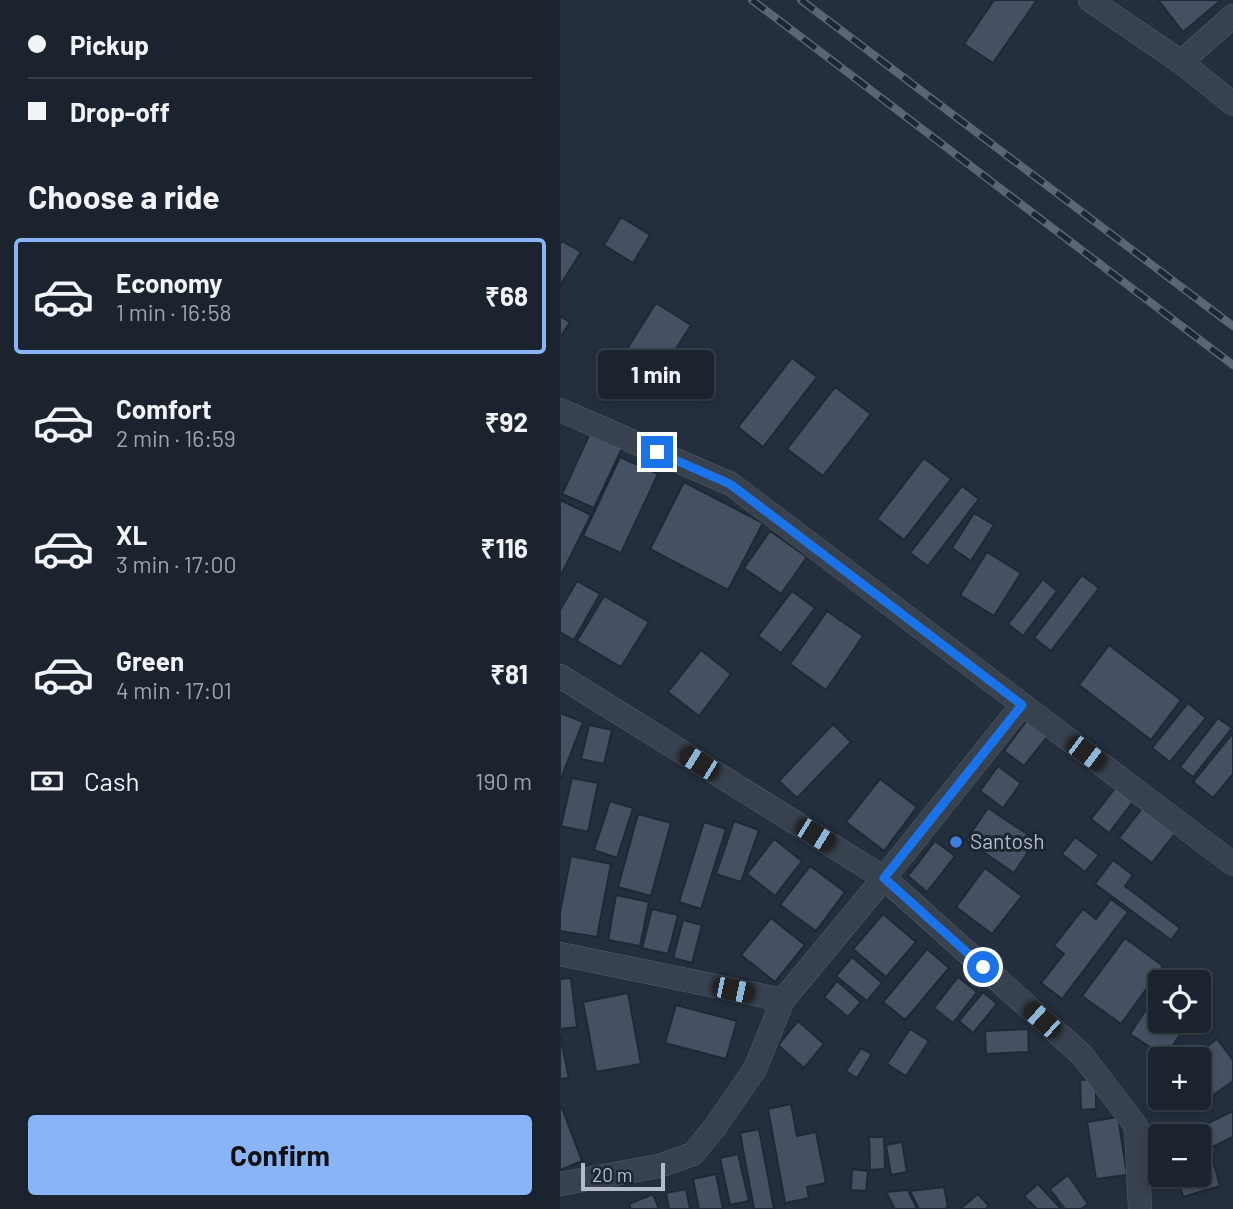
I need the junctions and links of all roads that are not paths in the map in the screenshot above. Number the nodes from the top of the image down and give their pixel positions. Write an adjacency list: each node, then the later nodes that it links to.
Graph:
1 (1090, 0): 3 (street)
2 (1233, 16): 3 (street)
3 (1181, 62): 4 (street)
4 (1233, 104)
5 (560, 410): 7 (street)
6 (560, 676): 9 (street)
7 (1022, 705): 8 (street); 9 (street)
8 (1233, 864)
9 (884, 878): 11 (street); 13 (street)
10 (560, 954): 11 (street)
11 (783, 1000): 12 (street)
12 (560, 1184)
13 (1138, 1208)

